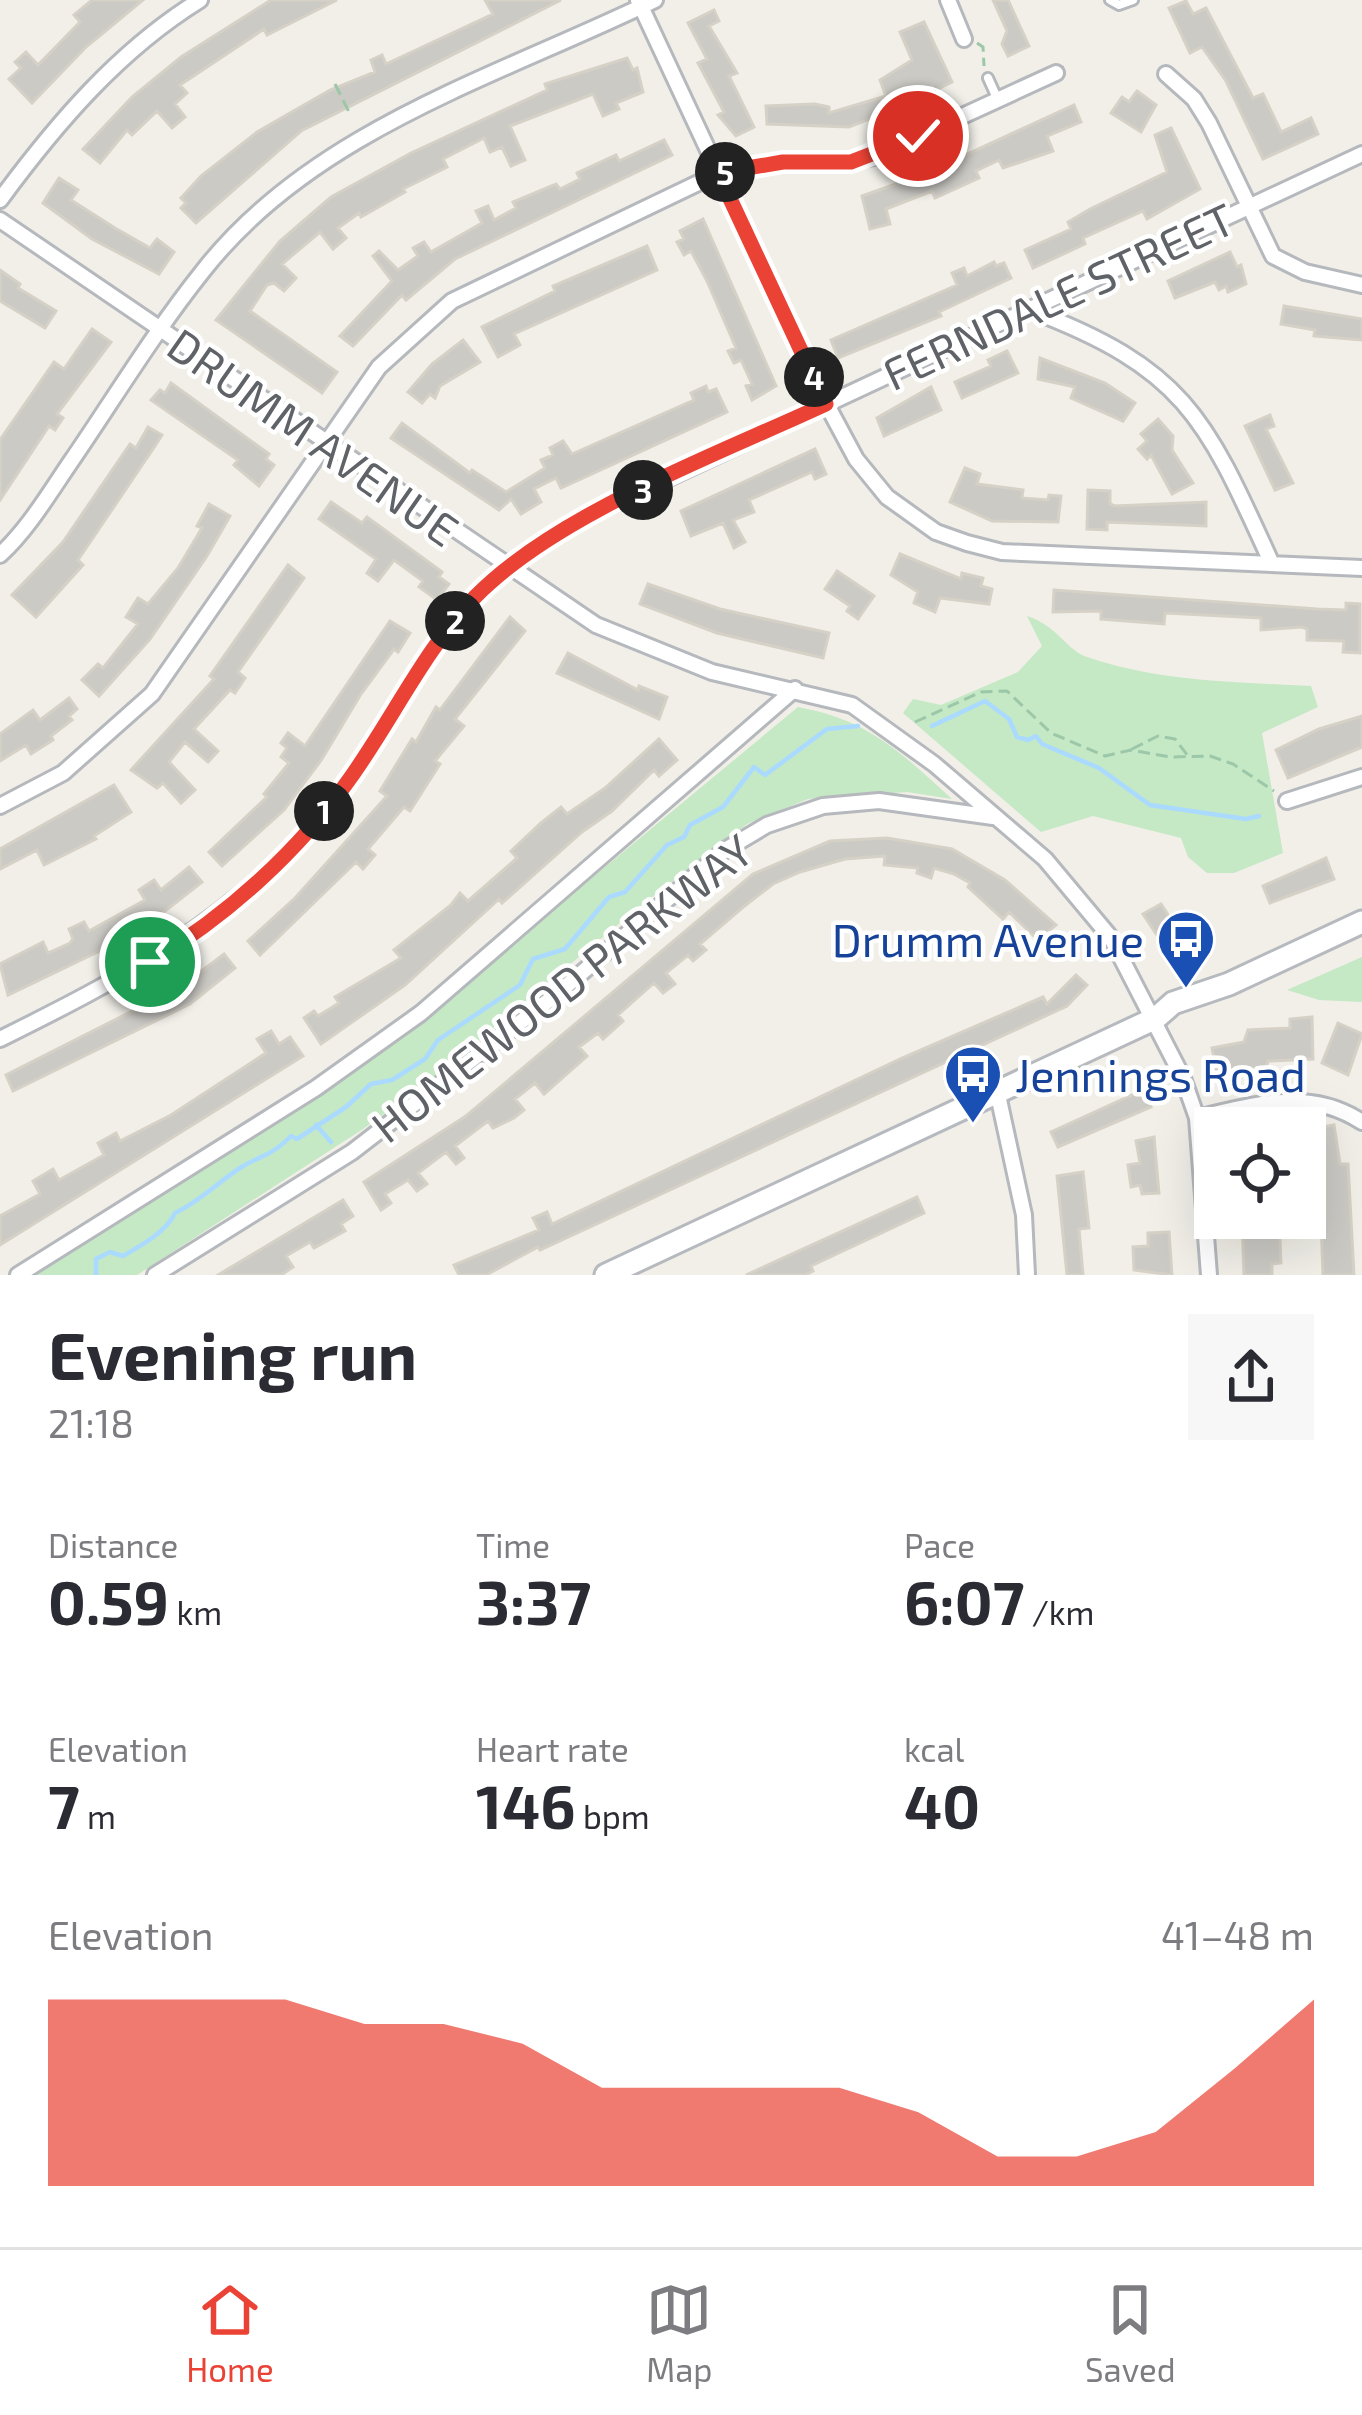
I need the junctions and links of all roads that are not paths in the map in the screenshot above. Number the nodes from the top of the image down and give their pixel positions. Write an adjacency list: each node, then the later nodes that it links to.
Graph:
1 (200, 0): 15 (street)
2 (948, 0): 6 (street)
3 (1110, 0): 4 (lane)
4 (1133, 0)
5 (645, 2): 14 (street); 20 (street)
6 (964, 39)
7 (1056, 73): 10 (street)
8 (1166, 74): 16 (street)
9 (988, 78): 10 (lane)
10 (998, 100): 14 (street)
11 (1362, 140): 13 (street, FERNDALE STREET)
12 (1362, 154): 13 (street, FERNDALE STREET)
13 (1341, 164): 16 (street, FERNDALE STREET)
14 (718, 173): 21 (street); 22 (street)
15 (0, 200)
16 (1246, 207): 18 (street); 19 (street, FERNDALE STREET)
17 (0, 220): 20 (street, DRUMM AVENUE)
18 (1362, 285)
19 (1030, 310): 21 (street, FERNDALE STREET); 24 (street)
20 (160, 330): 22 (street, DRUMM AVENUE); 23 (street)
21 (826, 404): 24 (street); 26 (street, FERNDALE STREET)
22 (325, 444): 26 (street, DRUMM AVENUE); 30 (street)
23 (0, 555)
24 (1272, 564): 25 (street)
25 (1362, 568)
26 (508, 569): 27 (street, DRUMM AVENUE); 34 (street, FERNDALE STREET)
27 (795, 689): 31 (street, DRUMM AVENUE); 40 (street, HOMEWOOD PARKWAY)
28 (1362, 778): 29 (street)
29 (1287, 801)
30 (0, 806)
31 (998, 818): 33 (street, DRUMM AVENUE); 41 (street, HOMEWOOD PARKWAY)
32 (1362, 922): 33 (street)
33 (1156, 1018): 35 (street); 37 (street, DRUMM AVENUE)
34 (0, 1039)
35 (998, 1095): 42 (street); 43 (street)
36 (1259, 1107): 38 (street)
37 (1194, 1111)
38 (1362, 1122)
39 (1206, 1239): 44 (street, DRUMM AVENUE)
40 (18, 1275)
41 (154, 1275)
42 (606, 1275)
43 (1027, 1275)
44 (1209, 1275)

